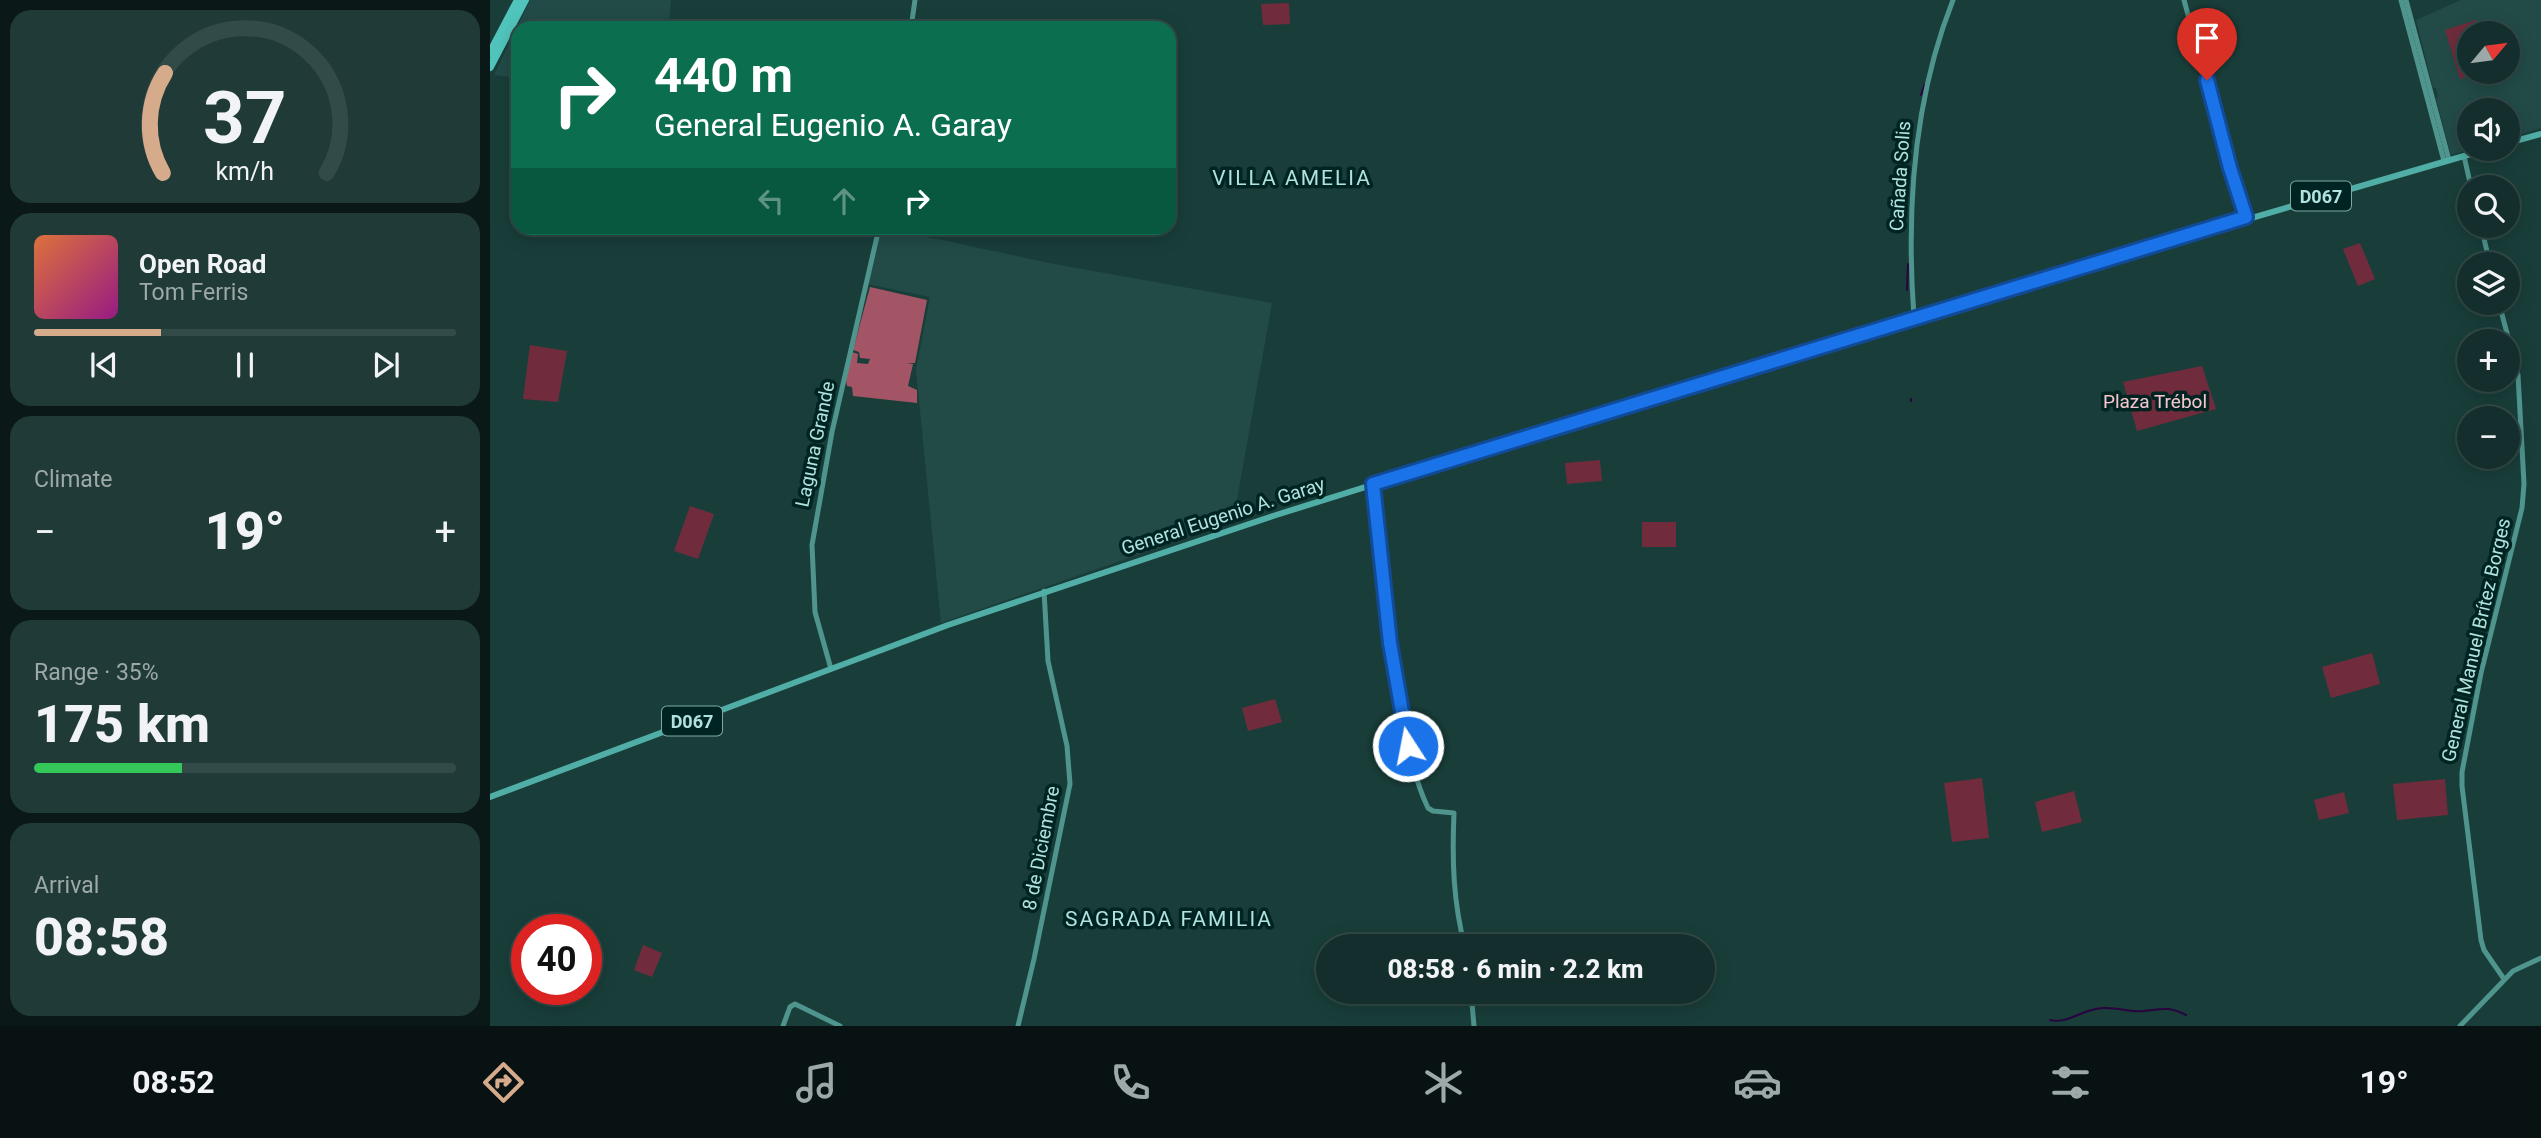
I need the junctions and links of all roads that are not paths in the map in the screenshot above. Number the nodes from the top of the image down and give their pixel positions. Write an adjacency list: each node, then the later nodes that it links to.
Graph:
1 (518, 0): 13 (highway)
2 (525, 0): 8 (highway)
3 (915, 0): 9 (street)
4 (1953, 0): 22 (street, Cañada Solis)
5 (2184, 0): 19 (street)
6 (2401, 0): 18 (street)
7 (2406, 0): 18 (street)
8 (514, 21)
9 (912, 21)
10 (511, 26): 12 (highway)
11 (511, 30): 12 (highway)
12 (501, 45): 14 (highway)
13 (490, 53)
14 (490, 67)
15 (2541, 134): 16 (main road)
16 (2520, 140)
17 (2457, 158): 18 (main road, D067)
18 (2446, 160): 19 (main road, D067)
19 (2246, 217): 22 (main road, D067)
20 (877, 235): 25 (street, Laguna Grande)
21 (2502, 315): 29 (street, General Manuel Brítez Borges)
22 (1914, 317): 23 (main road, General Eugenio A. Garay / D067)
23 (1373, 484): 24 (main road, General Eugenio A. Garay / D067); 27 (street)
24 (1044, 592): 25 (main road, General Eugenio A. Garay / D067); 33 (street, 8 de Diciembre)
25 (831, 669): 26 (main road, General Eugenio A. Garay / D067)
26 (490, 797)
27 (1461, 934)
28 (2541, 958): 29 (street)
29 (2504, 979): 35 (street)
30 (1472, 1004): 34 (street)
31 (783, 1026): 32 (street)
32 (840, 1026)
33 (1018, 1026)
34 (1474, 1026)
35 (2460, 1026)

